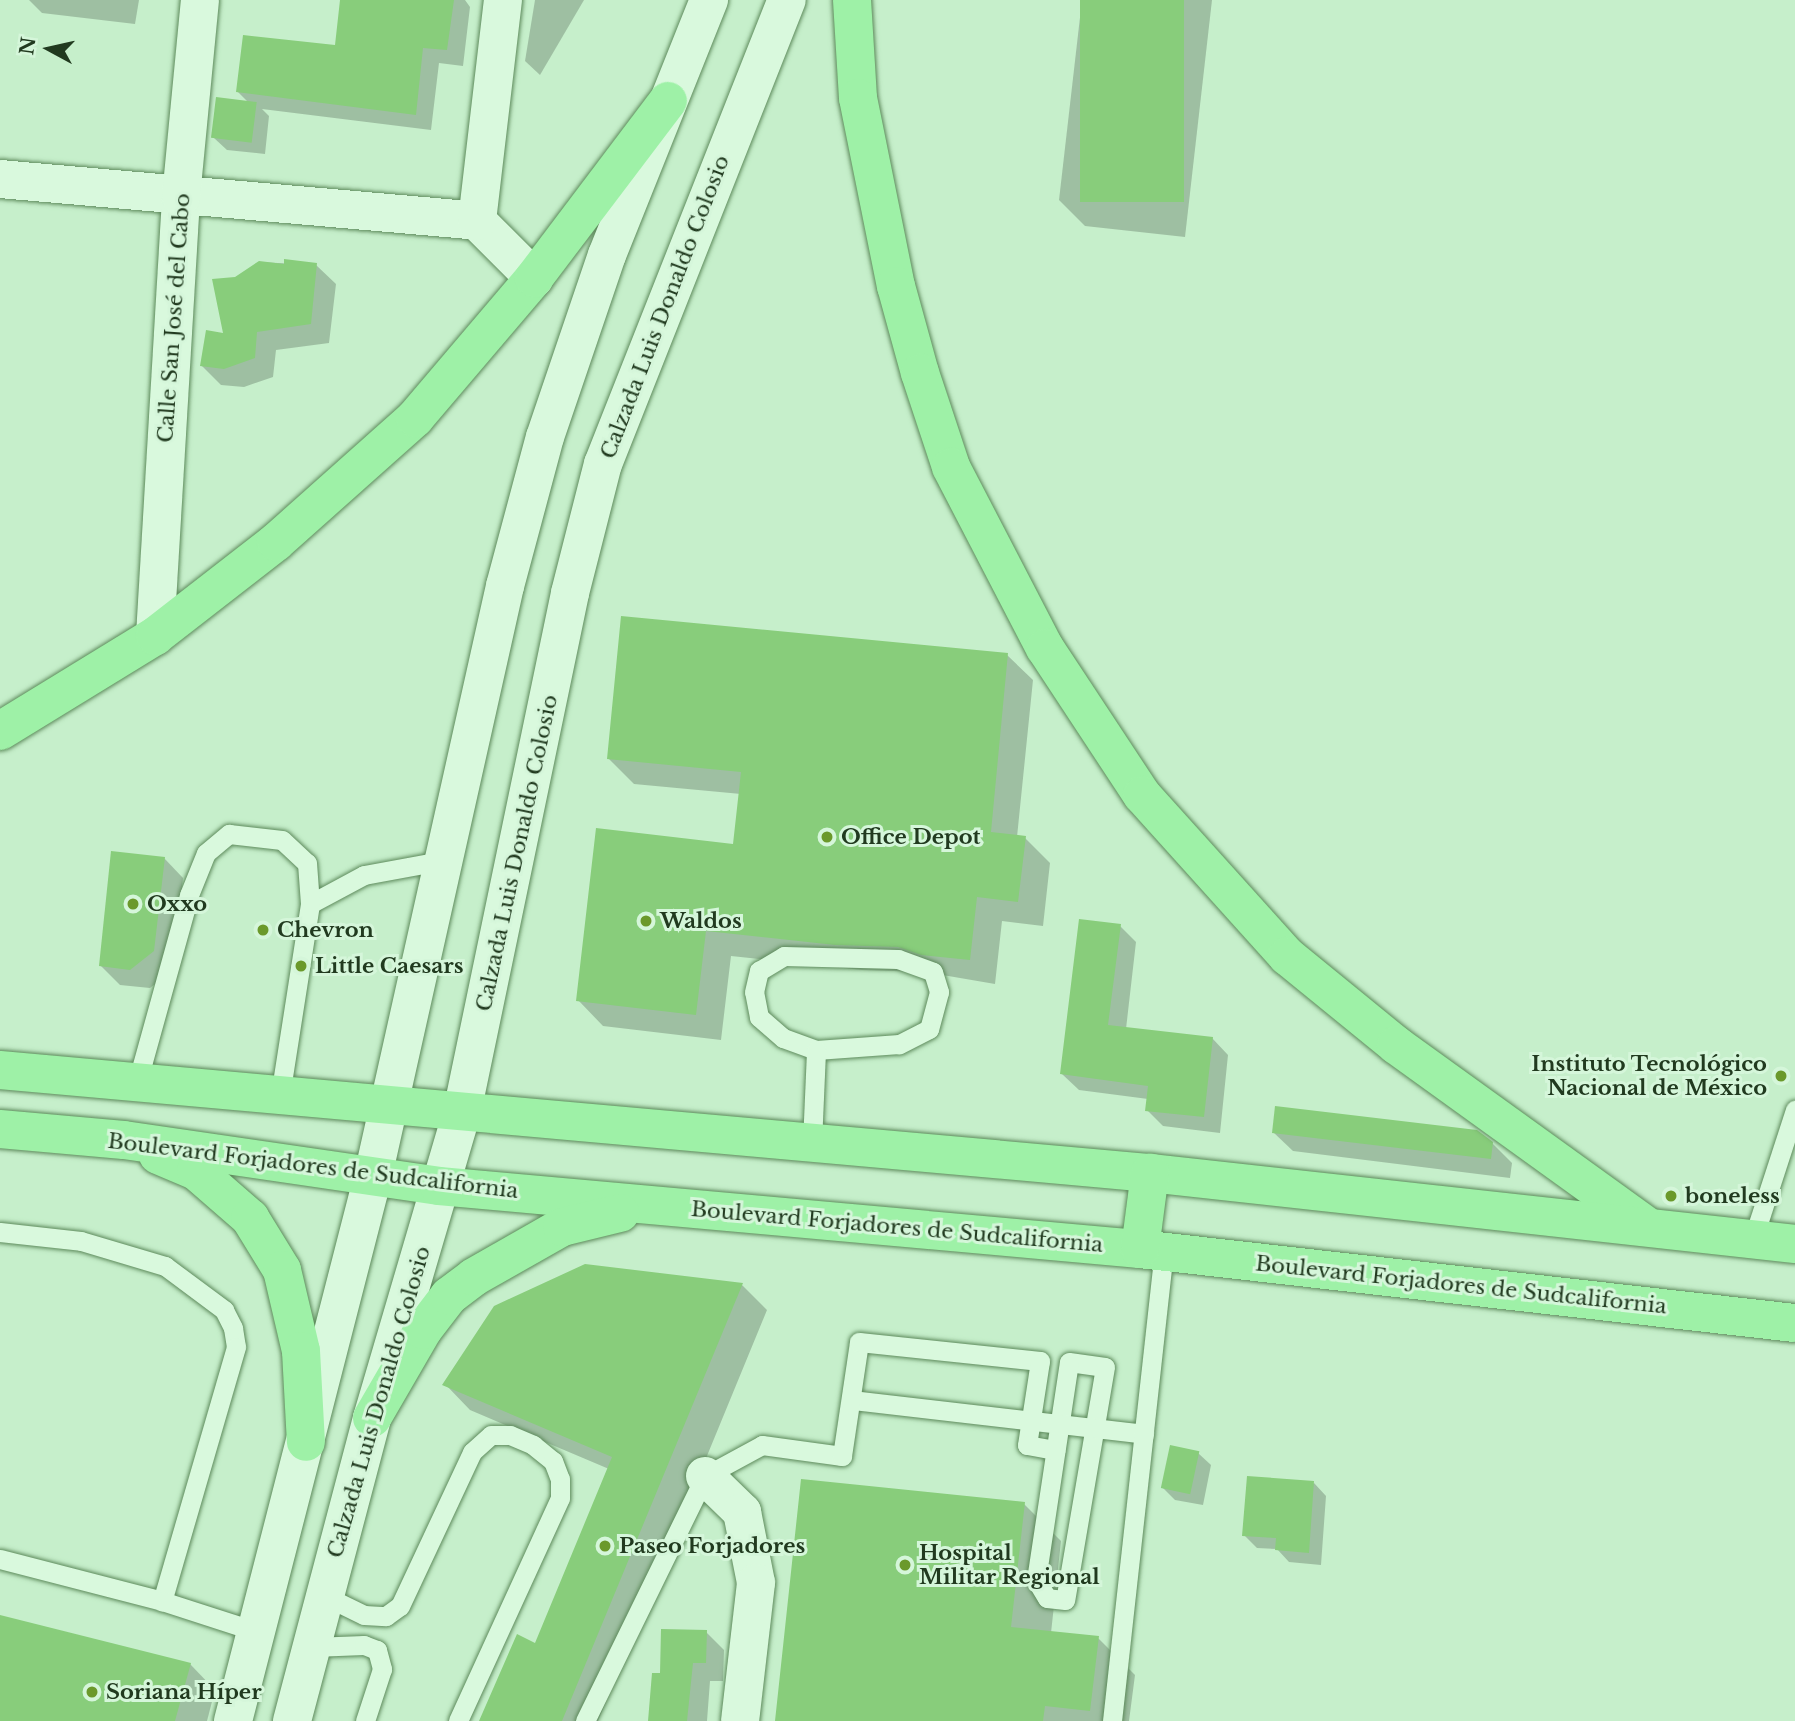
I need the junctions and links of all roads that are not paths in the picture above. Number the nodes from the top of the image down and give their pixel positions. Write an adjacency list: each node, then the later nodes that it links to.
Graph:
1 (200, 0): 8 (main road, Calle San José del Cabo)
2 (503, 0): 9 (main road)
3 (709, 0): 6 (main road)
4 (787, 0): 21 (main road, Calzada Luis Donaldo Colosio)
5 (852, 0): 29 (main road)
6 (668, 101): 10 (main road); 13 (main road)
7 (0, 179): 8 (main road)
8 (181, 197): 9 (main road); 11 (main road, Calle San José del Cabo)
9 (477, 221): 10 (main road)
10 (534, 278): 11 (main road)
11 (155, 636): 12 (main road)
12 (0, 731)
13 (446, 860): 14 (lane); 19 (main road)
14 (310, 904): 17 (lane); 18 (lane)
15 (816, 1050): 15 (lane); 24 (lane)
16 (0, 1070): 17 (main road)
17 (137, 1083): 18 (main road)
18 (280, 1096): 19 (main road)
19 (389, 1105): 21 (main road); 26 (main road)
20 (1795, 1110): 31 (lane)
21 (462, 1112): 24 (main road); 27 (main road, Calzada Luis Donaldo Colosio)
22 (0, 1129): 23 (main road, Boulevard Forjadores de Sudcalifornia)
23 (124, 1140): 26 (main road, Boulevard Forjadores de Sudcalifornia); 41 (main road)
24 (812, 1143): 25 (main road)
25 (1150, 1173): 29 (main road); 33 (main road)
26 (373, 1176): 27 (main road, Boulevard Forjadores de Sudcalifornia); 41 (main road)
27 (439, 1186): 28 (main road, Boulevard Forjadores de Sudcalifornia); 36 (main road, Calzada Luis Donaldo Colosio)
28 (654, 1205): 33 (main road, Boulevard Forjadores de Sudcalifornia); 36 (main road)
29 (1645, 1225): 31 (main road)
30 (0, 1232): 46 (lane)
31 (1753, 1239): 32 (main road)
32 (1795, 1244)
33 (1152, 1250): 34 (main road, Boulevard Forjadores de Sudcalifornia); 40 (lane)
34 (1795, 1323)
35 (852, 1400): 37 (lane); 37 (lane); 43 (lane)
36 (372, 1418): 45 (main road, Calzada Luis Donaldo Colosio)
37 (1031, 1421): 38 (lane); 42 (lane)
38 (1060, 1425): 39 (lane); 39 (lane); 42 (lane)
39 (1095, 1429): 40 (lane); 42 (lane)
40 (1144, 1434): 55 (lane)
41 (306, 1443): 47 (main road)
42 (1056, 1450)
43 (705, 1476): 53 (lane); 54 (main road)
44 (0, 1559): 46 (lane)
45 (325, 1596): 48 (main road, Calzada Luis Donaldo Colosio); 52 (lane)
46 (162, 1601): 47 (lane)
47 (255, 1631): 49 (main road); 50 (main road)
48 (312, 1647): 49 (main road, Calzada Luis Donaldo Colosio); 51 (lane)
49 (293, 1718)
50 (233, 1721)
51 (365, 1721)
52 (458, 1721)
53 (585, 1721)
54 (740, 1721)
55 (1112, 1721)

